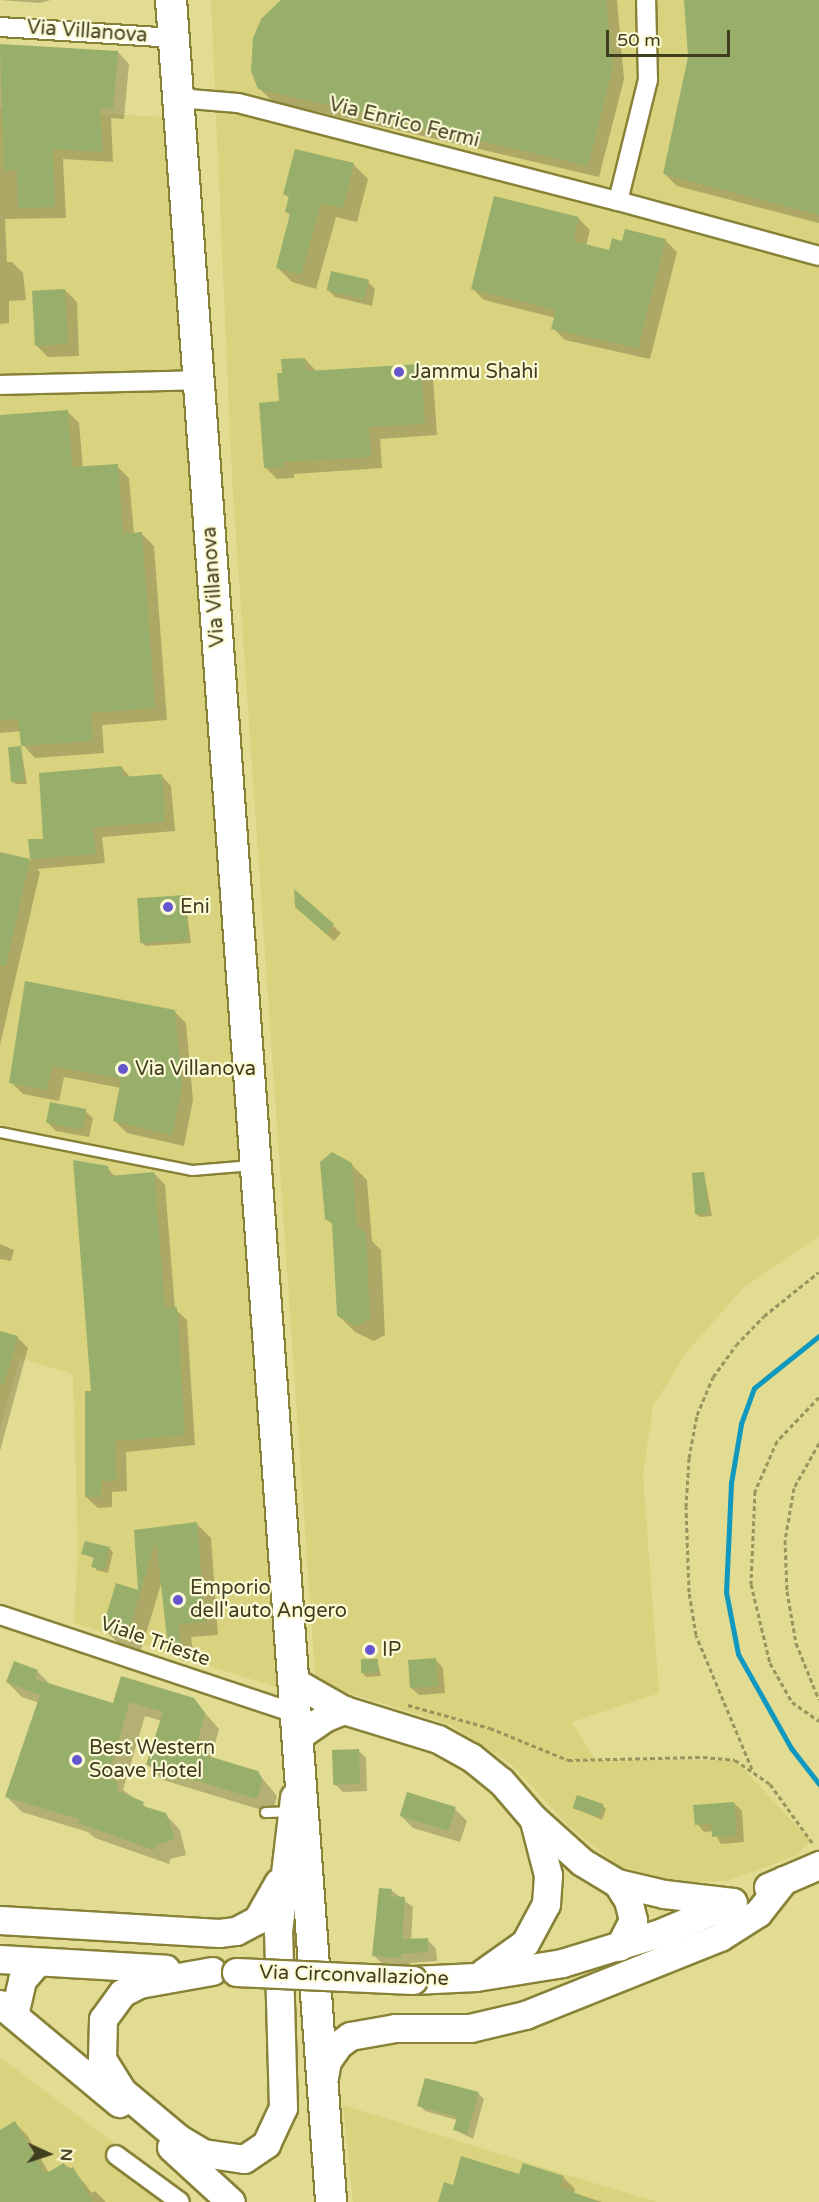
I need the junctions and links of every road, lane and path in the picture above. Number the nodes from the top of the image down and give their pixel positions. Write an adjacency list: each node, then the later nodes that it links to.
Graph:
1 (171, 0): 4 (main road, Via Villanova)
2 (646, 0): 6 (street)
3 (0, 27): 4 (street, Via Villanova)
4 (174, 38): 5 (main road, Via Villanova)
5 (178, 98): 6 (street, Via Enrico Fermi); 8 (main road, Via Villanova)
6 (618, 201): 7 (street, Via Enrico Fermi)
7 (819, 256)
8 (199, 380): 9 (street); 11 (main road, Via Villanova)
9 (0, 385)
10 (0, 1132): 11 (lane)
11 (255, 1164): 16 (main road, Via Villanova)
12 (819, 1272): 23 (path)
13 (819, 1397): 20 (path)
14 (819, 1443): 17 (path)
15 (0, 1615): 21 (street, Viale Trieste)
16 (293, 1681): 19 (main road); 21 (main road, Via Villanova)
17 (819, 1700)
18 (396, 1703): 23 (path)
19 (344, 1710): 21 (main road); 26 (main road)
20 (819, 1721)
21 (296, 1725): 22 (main road, Via Villanova)
22 (299, 1769): 24 (main road); 40 (main road, Via Villanova)
23 (752, 1769): 27 (path)
24 (292, 1811): 25 (lane); 28 (main road)
25 (265, 1812)
26 (532, 1817): 31 (main road); 38 (main road)
27 (819, 1851)
28 (286, 1859): 33 (main road); 37 (main road)
29 (819, 1865): 30 (main road, Via Circonvallazione)
30 (784, 1880): 32 (main road, Via Circonvallazione); 40 (main road)
31 (617, 1883): 32 (main road); 34 (main road)
32 (733, 1902): 34 (main road, Via Circonvallazione)
33 (0, 1920)
34 (619, 1947): 38 (main road, Via Circonvallazione)
35 (0, 1959): 36 (main road, Via Circonvallazione)
36 (37, 1963): 37 (main road, Via Circonvallazione); 39 (main road)
37 (224, 1971): 38 (main road, Via Circonvallazione, bridge)
38 (476, 1977)
39 (7, 2009): 43 (main road)
40 (322, 2084): 44 (main road, Via Villanova)
41 (116, 2155): 42 (street)
42 (180, 2202)
43 (231, 2202)
44 (331, 2202)

